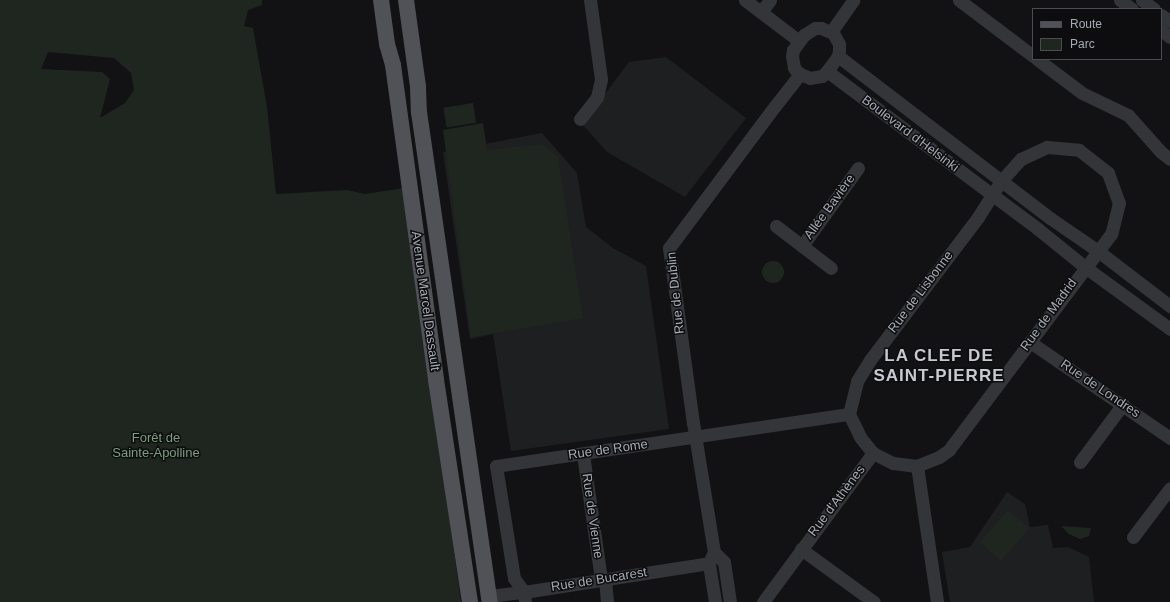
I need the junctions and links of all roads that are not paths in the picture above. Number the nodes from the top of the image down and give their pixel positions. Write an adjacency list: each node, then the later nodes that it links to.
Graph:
1 (381, 0): 50 (main road, Avenue Marcel Dassault)
2 (406, 0): 49 (main road, Avenue Marcel Dassault)
3 (590, 0): 22 (street)
4 (745, 0): 12 (street)
5 (770, 0): 12 (street)
6 (853, 0): 14 (street)
7 (959, 0): 17 (street)
8 (1120, 0): 10 (street)
9 (1142, 0): 11 (street)
10 (1131, 8)
11 (1153, 8)
12 (761, 12): 16 (street)
13 (1162, 31): 15 (street)
14 (831, 32): 16 (street); 18 (street)
15 (1170, 37)
16 (799, 41): 21 (street)
17 (1032, 55)
18 (838, 56): 20 (street); 25 (street, Boulevard d'Helsinki)
19 (1038, 60): 23 (street)
20 (827, 72): 21 (street); 26 (street, Boulevard d'Helsinki)
21 (800, 74): 37 (street, Rue de Dublin)
22 (580, 119)
23 (1170, 159)
24 (858, 168): 28 (street, Allée Bavière)
25 (1001, 181): 26 (street); 29 (street, Boulevard d'Helsinki); 29 (street)
26 (993, 197): 30 (street, Boulevard d'Helsinki); 36 (street, Rue de Lisbonne)
27 (776, 226): 28 (street, Allée Bavière)
28 (802, 246): 31 (street, Allée Bavière)
29 (1098, 251): 30 (street); 32 (street, Boulevard d'Helsinki)
30 (1085, 267): 33 (street, Boulevard d'Helsinki); 34 (street, Rue de Madrid)
31 (831, 268)
32 (1170, 306)
33 (1170, 329)
34 (1030, 342): 35 (street, Rue de Londres); 42 (street, Rue de Madrid)
35 (1123, 404): 38 (street, Rue de Londres); 41 (street)
36 (849, 414): 37 (street, Rue de Rome); 39 (street)
37 (695, 438): 40 (street, Rue de Rome); 46 (street, Rue de Dublin)
38 (1170, 438)
39 (873, 453): 42 (street); 45 (street, Rue d'Athènes)
40 (583, 454): 47 (street, Rue de Vienne); 48 (street, Rue de Rome)
41 (1080, 462)
42 (917, 466): 56 (street)
43 (1170, 488): 44 (street)
44 (1133, 537)
45 (801, 549): 54 (street, Rue d'Athènes); 55 (street)
46 (711, 557): 47 (street, Rue de Bucarest); 52 (street, Rue de Dublin); 53 (street, Rue de Dublin)
47 (603, 579): 48 (street, Rue de Bucarest); 51 (street, Rue de Vienne)
48 (525, 597): 49 (street, Rue de Bucarest)
49 (490, 599)
50 (470, 602)
51 (607, 602)
52 (715, 602)
53 (730, 602)
54 (763, 602)
55 (874, 602)
56 (937, 602)

